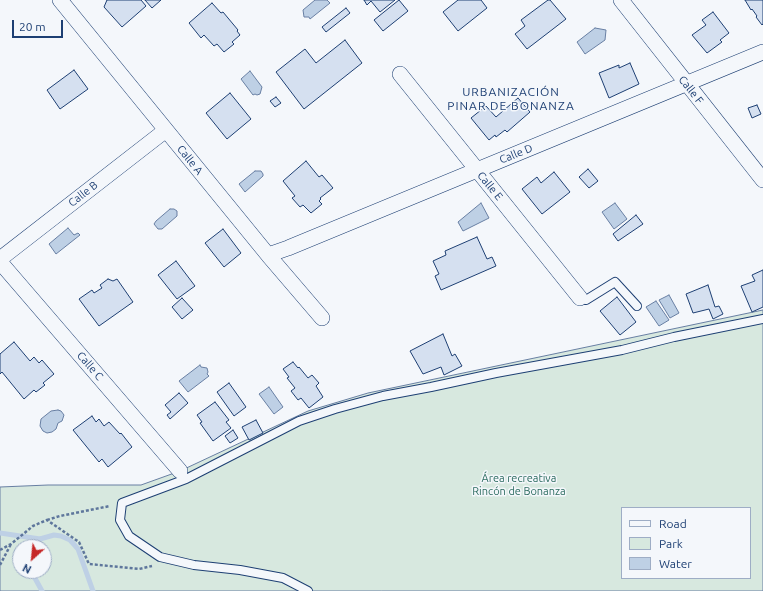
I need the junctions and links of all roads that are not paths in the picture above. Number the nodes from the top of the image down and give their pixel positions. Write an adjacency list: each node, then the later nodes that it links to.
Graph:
1 (60, 0): 6 (street, Calle A)
2 (621, 0): 5 (street, Calle F)
3 (763, 52): 5 (street, Calle D)
4 (400, 74): 7 (street, Calle E)
5 (686, 84): 7 (street, Calle D); 8 (street, Calle F)
6 (166, 130): 9 (street, Calle A); 10 (street, Calle B)
7 (477, 170): 9 (street, Calle D); 11 (street, Calle E)
8 (763, 180)
9 (268, 255): 13 (street, Calle A)
10 (0, 260): 15 (street, Calle C)
11 (580, 298): 12 (lane)
12 (637, 306)
13 (322, 318)
14 (763, 319): 15 (lane)
15 (183, 475): 16 (lane)
16 (308, 591)

